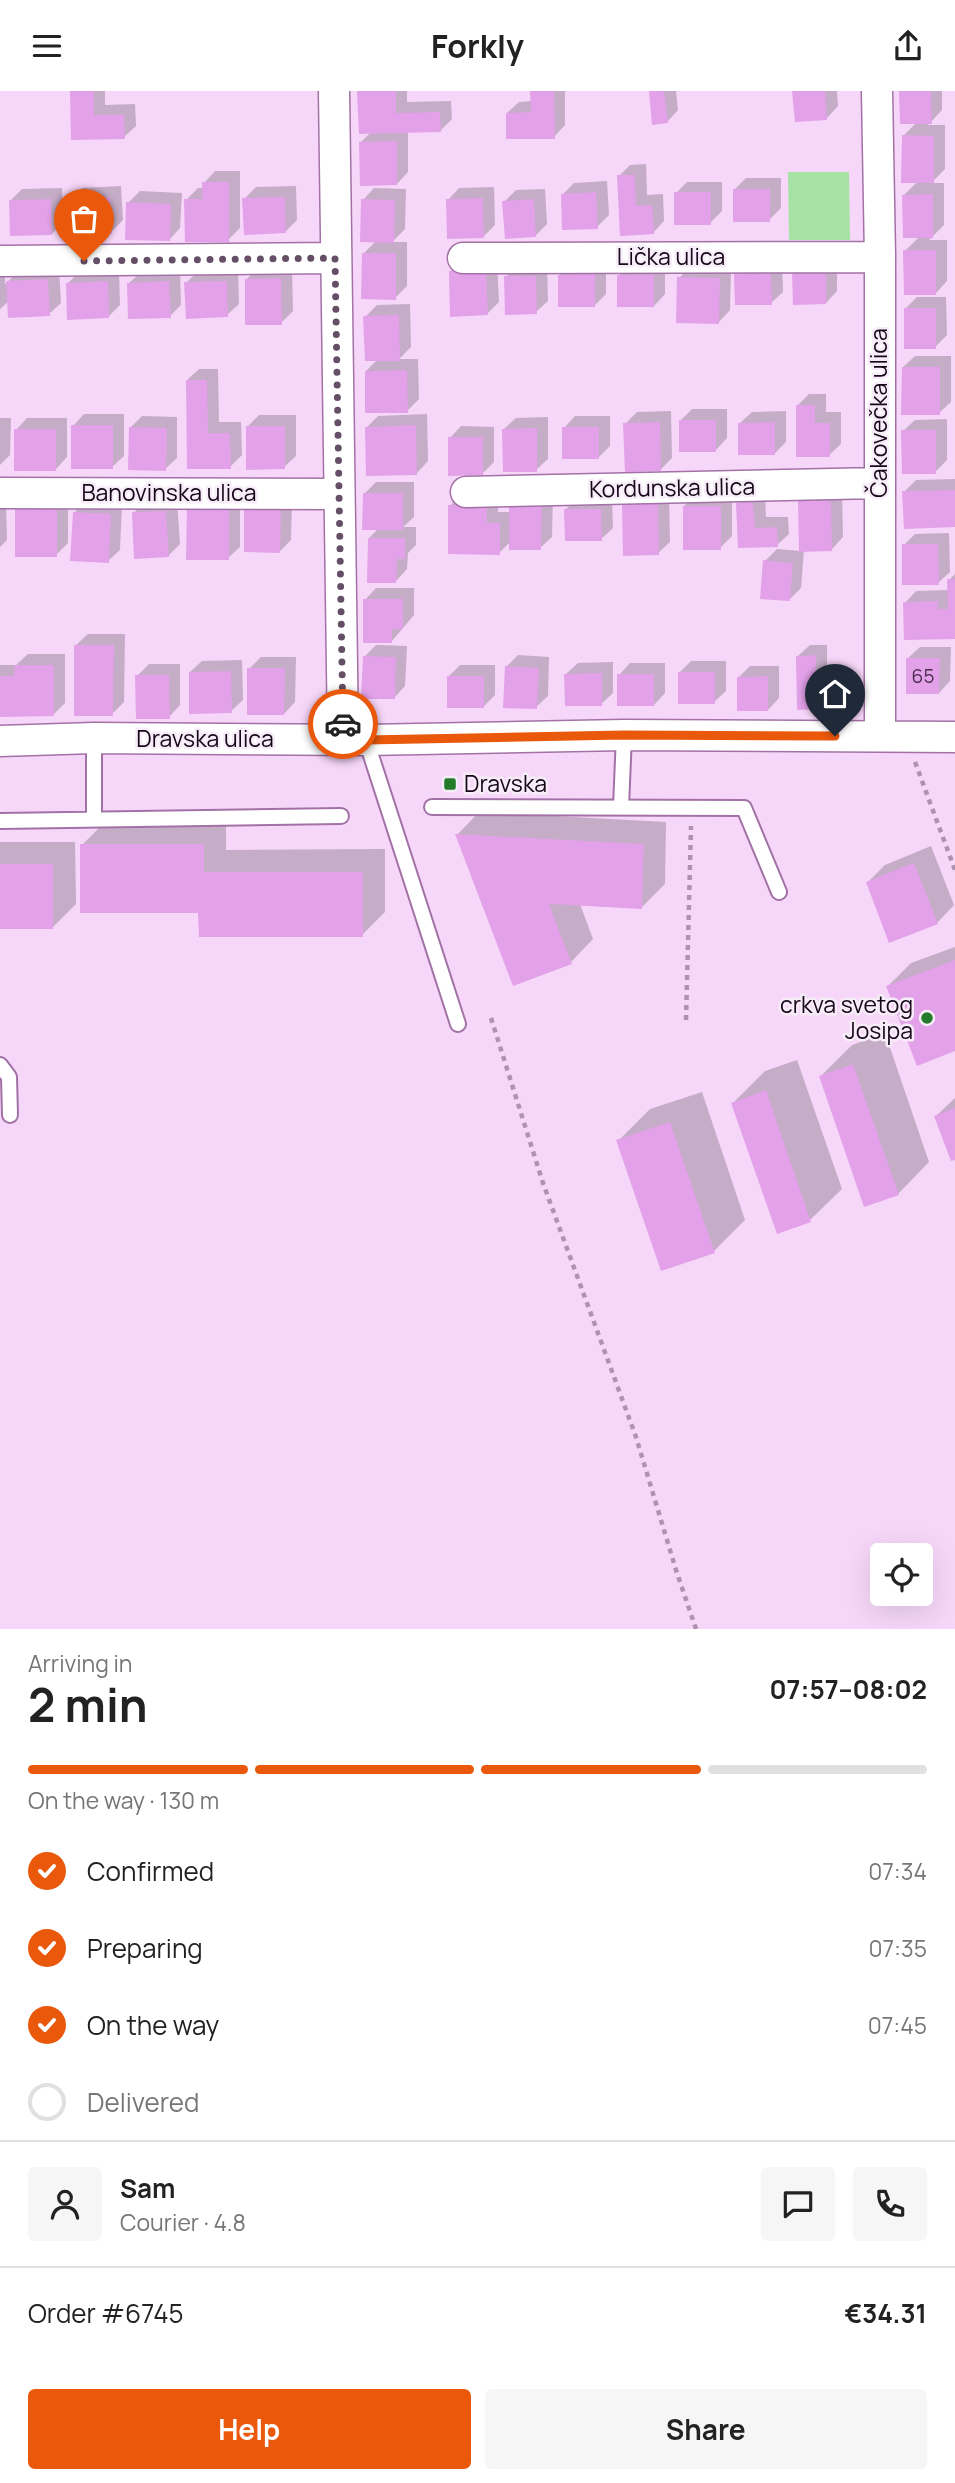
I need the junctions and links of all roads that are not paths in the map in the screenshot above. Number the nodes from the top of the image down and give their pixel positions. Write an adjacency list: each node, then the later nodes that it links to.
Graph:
1 (334, 91): 4 (street)
2 (877, 91): 3 (street, Čakovečka ulica)
3 (880, 257): 5 (street, Lička ulica); 7 (street, Čakovečka ulica)
4 (335, 258): 6 (street); 10 (street)
5 (463, 258)
6 (0, 261)
7 (878, 484): 8 (street, Kordunska ulica); 12 (street, Čakovečka ulica)
8 (466, 492)
9 (0, 493): 10 (street, Banovinska ulica)
10 (339, 494): 15 (street)
11 (624, 735): 12 (street, Dravska ulica); 15 (street, Dravska ulica); 18 (lane)
12 (880, 736): 13 (street, Dravska ulica)
13 (955, 737)
14 (94, 738): 15 (street, Dravska ulica); 16 (street, Dravska ulica); 20 (lane)
15 (355, 740): 23 (lane)
16 (0, 741)
17 (432, 807): 18 (lane)
18 (621, 807): 22 (lane)
19 (341, 817): 20 (lane)
20 (94, 820): 21 (lane)
21 (0, 821)
22 (779, 892)
23 (458, 1024)
24 (0, 1065): 25 (lane)
25 (10, 1115)

